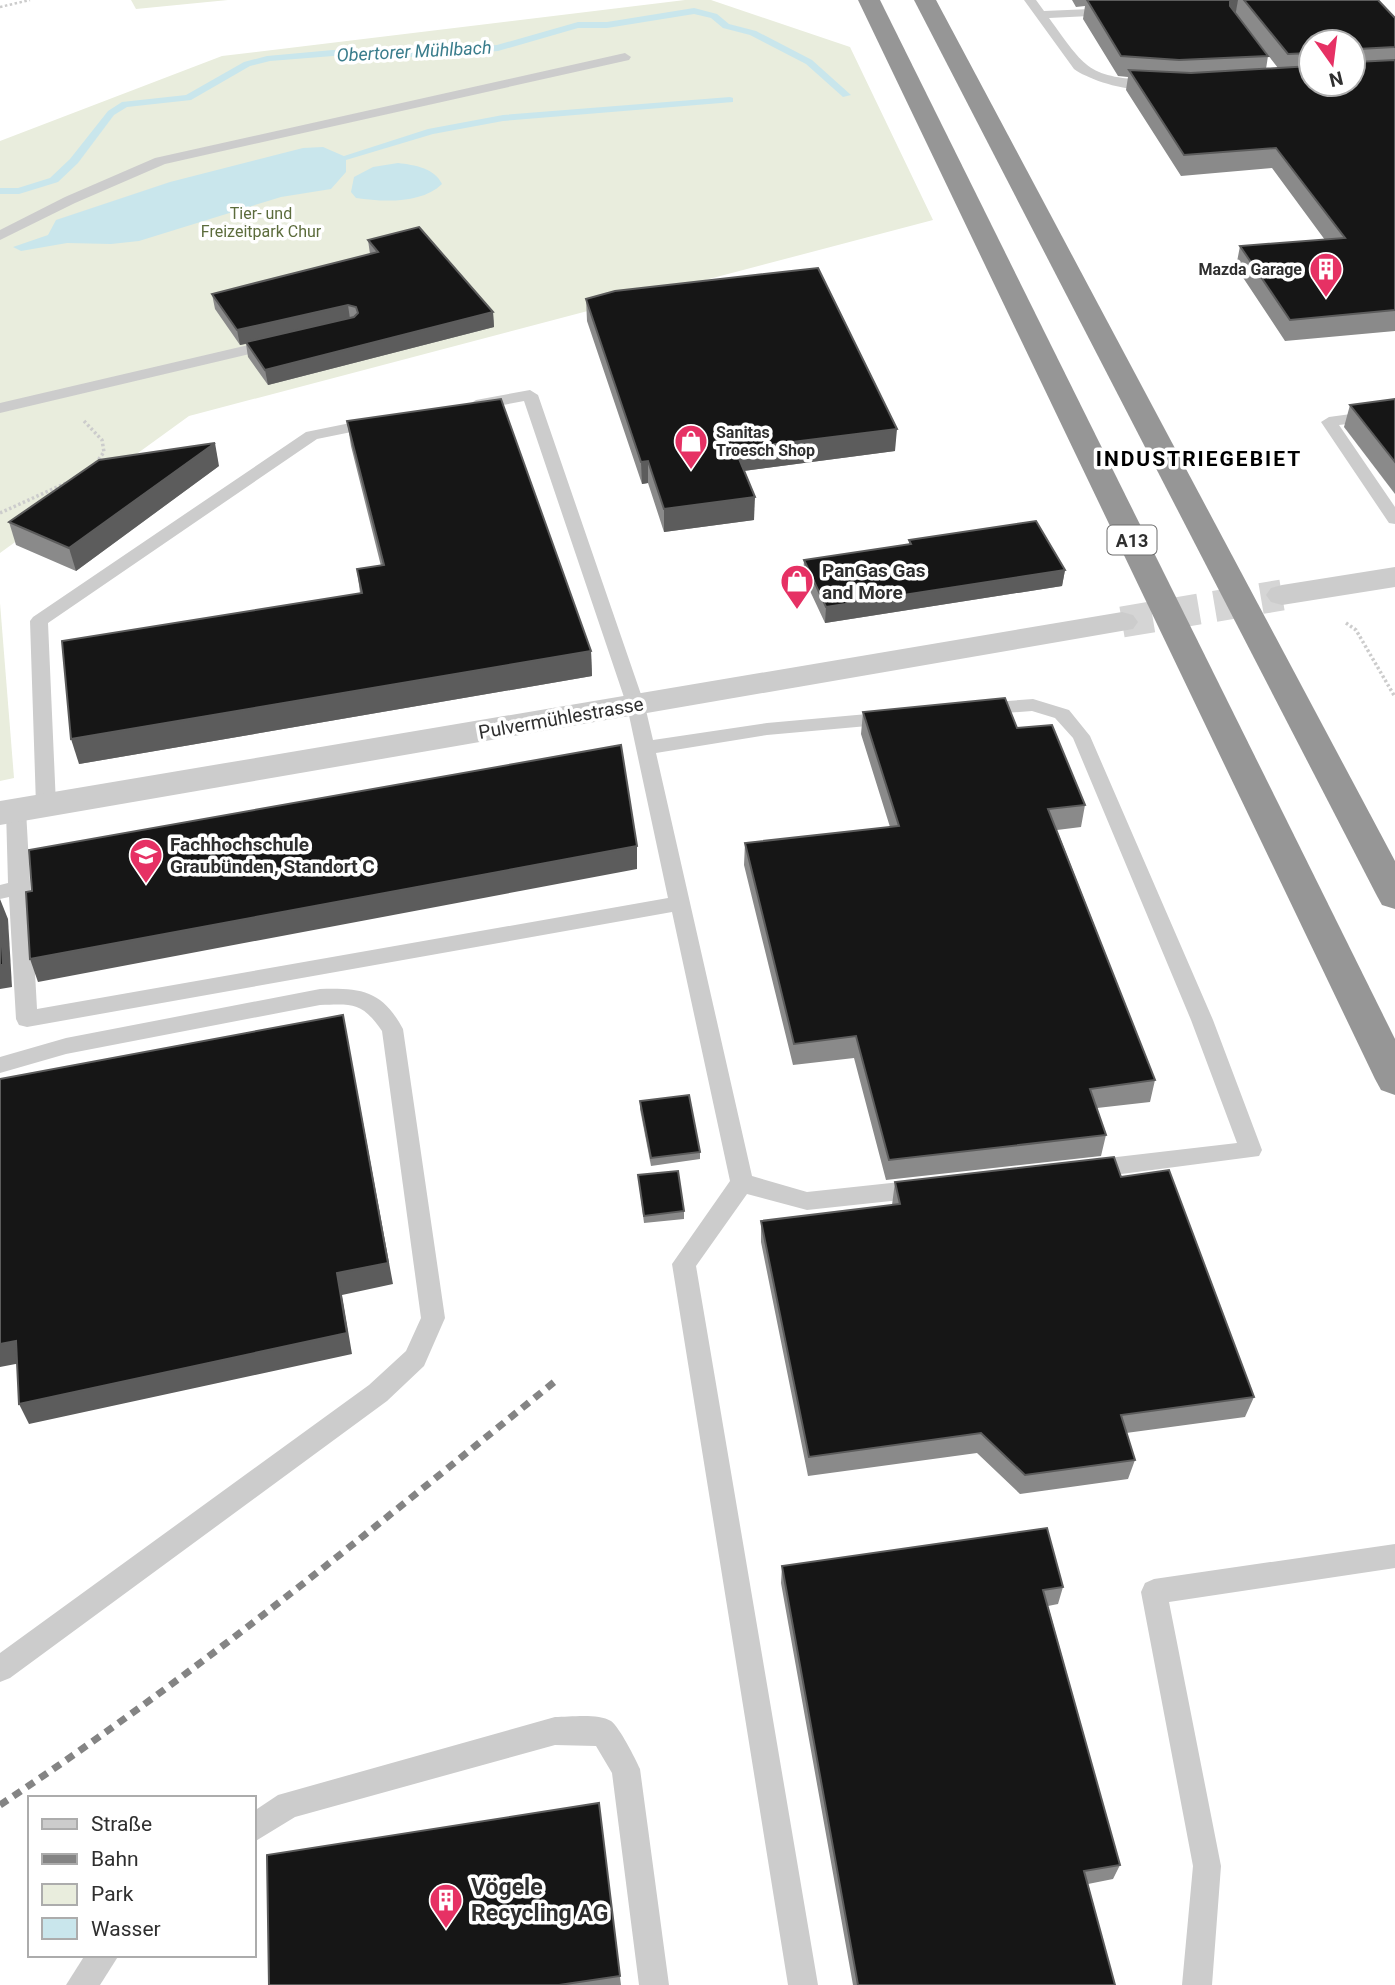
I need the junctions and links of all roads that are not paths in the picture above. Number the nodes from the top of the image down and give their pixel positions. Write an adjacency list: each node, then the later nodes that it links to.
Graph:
1 (869, 0): 27 (highway, A13)
2 (925, 0): 24 (highway)
3 (1030, 0): 5 (lane)
4 (1124, 10): 5 (lane)
5 (1043, 15): 7 (lane)
6 (625, 57): 8 (lane)
7 (1174, 85)
8 (0, 236)
9 (286, 341): 11 (lane)
10 (461, 407): 18 (lane)
11 (0, 408)
12 (1395, 413): 14 (lane)
13 (393, 420): 22 (lane)
14 (1395, 519)
15 (1395, 577): 16 (street)
16 (1282, 595)
17 (1122, 622): 18 (street, Pulvermühlestrasse)
18 (636, 706): 21 (lane); 22 (street, Pulvermühlestrasse)
19 (967, 711): 28 (lane)
20 (914, 716): 21 (lane)
21 (645, 748): 25 (lane)
22 (21, 810): 23 (lane)
23 (9, 889): 25 (lane)
24 (1395, 895)
25 (679, 903): 29 (lane)
26 (0, 1065): 32 (lane)
27 (1395, 1079)
28 (1070, 1171)
29 (742, 1184): 30 (lane); 37 (lane)
30 (946, 1185)
31 (1395, 1556): 38 (lane)
32 (0, 1669)
33 (256, 1827): 36 (lane)
34 (102, 1957): 35 (lane)
35 (81, 1985)
36 (654, 1985)
37 (803, 1985)
38 (1197, 1985)

